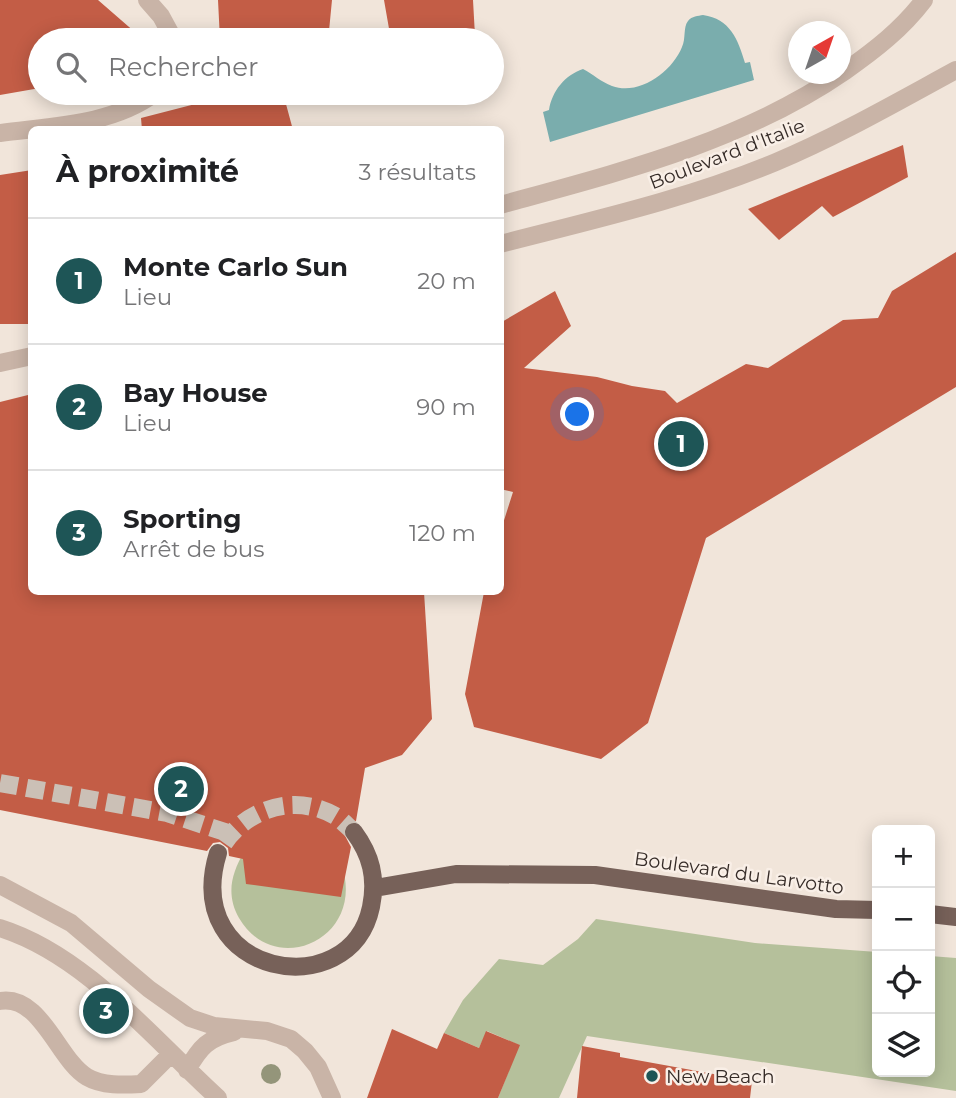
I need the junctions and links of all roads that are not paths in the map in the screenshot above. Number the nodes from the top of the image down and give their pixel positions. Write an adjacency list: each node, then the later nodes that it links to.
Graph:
1 (147, 0): 3 (street)
2 (924, 0): 9 (street, Boulevard d'Italie)
3 (168, 28)
4 (956, 70): 10 (street, Boulevard d'Italie)
5 (136, 105): 6 (street)
6 (47, 126)
7 (28, 129): 8 (street)
8 (0, 134)
9 (504, 204)
10 (504, 243)
11 (28, 357): 12 (street)
12 (0, 363)
13 (354, 832): 16 (main road)
14 (218, 853): 16 (main road)
15 (0, 885): 22 (street)
16 (375, 888): 17 (main road, Boulevard du Larvotto)
17 (872, 911)
18 (935, 914): 19 (main road)
19 (956, 916)
20 (0, 928): 23 (street)
21 (0, 1001): 23 (street)
22 (241, 1030): 24 (street); 25 (street)
23 (171, 1054): 24 (street)
24 (187, 1070): 26 (street)
25 (328, 1094)
26 (218, 1098)

